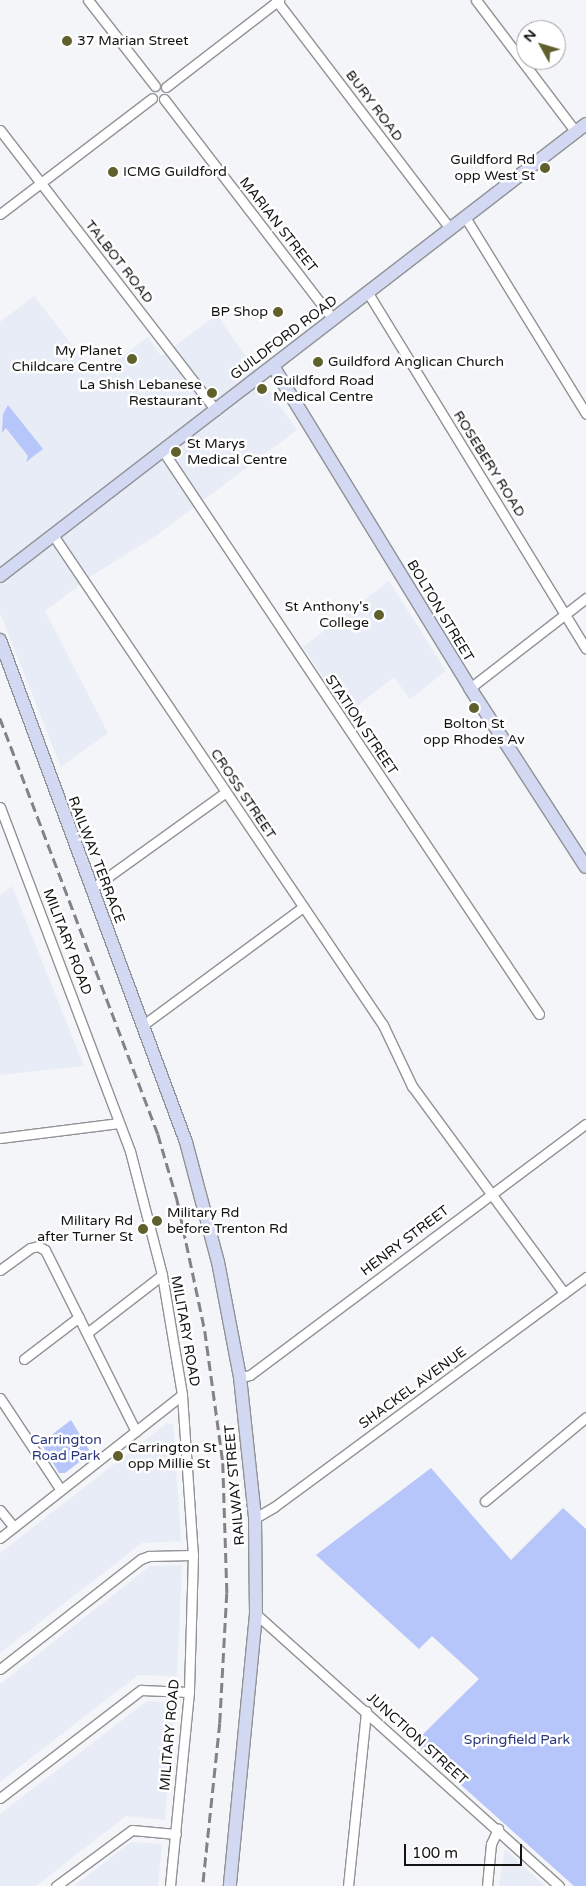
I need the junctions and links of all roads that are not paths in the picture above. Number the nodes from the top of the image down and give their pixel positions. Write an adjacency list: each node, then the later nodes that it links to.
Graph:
1 (88, 0): 4 (street)
2 (277, 0): 5 (street); 13 (street, BURY ROAD)
3 (476, 0): 8 (street)
4 (155, 86): 5 (street); 6 (street)
5 (166, 87): 7 (street)
6 (152, 98): 7 (street); 10 (street)
7 (164, 99): 15 (street, MARIAN STREET)
8 (581, 128): 12 (street, GUILDFORD ROAD)
9 (0, 130): 10 (street, TALBOT ROAD)
10 (40, 183): 11 (street); 17 (street, TALBOT ROAD)
11 (0, 214)
12 (465, 217): 13 (street, GUILDFORD ROAD); 18 (street)
13 (450, 228): 14 (street, GUILDFORD ROAD)
14 (368, 293): 15 (street, GUILDFORD ROAD); 23 (street, ROSEBERY ROAD)
15 (333, 320): 16 (street, GUILDFORD ROAD)
16 (273, 366): 17 (street, GUILDFORD ROAD); 26 (street, BOLTON STREET)
17 (216, 410): 19 (street, GUILDFORD ROAD)
18 (586, 414)
19 (163, 450): 20 (street, GUILDFORD ROAD); 32 (street, STATION STREET)
20 (53, 535): 21 (street, GUILDFORD ROAD); 27 (street, CROSS STREET)
21 (0, 576)
22 (586, 598): 23 (street)
23 (566, 613): 25 (street, ROSEBERY ROAD); 26 (street)
24 (0, 640): 30 (street, RAILWAY TERRACE)
25 (586, 649)
26 (470, 688): 29 (street, BOLTON STREET)
27 (226, 792): 30 (street); 31 (street, CROSS STREET)
28 (0, 806): 35 (street, MILITARY ROAD)
29 (586, 867)
30 (90, 888): 33 (street, RAILWAY TERRACE)
31 (303, 907): 33 (street); 38 (street, CROSS STREET)
32 (539, 1014)
33 (143, 1025): 34 (street, RAILWAY TERRACE)
34 (167, 1090): 46 (street, RAILWAY STREET)
35 (119, 1122): 37 (street); 40 (street, MILITARY ROAD)
36 (586, 1124): 38 (street, HENRY STREET)
37 (0, 1138)
38 (492, 1194): 42 (street, CROSS STREET); 46 (street, HENRY STREET)
39 (0, 1270): 43 (street)
40 (162, 1275): 44 (street); 47 (street, MILITARY ROAD)
41 (586, 1277): 42 (street, SHACKEL AVENUE)
42 (564, 1293): 54 (street, SHACKEL AVENUE)
43 (79, 1317): 44 (street); 45 (street)
44 (87, 1333): 50 (street)
45 (24, 1359)
46 (240, 1377): 54 (street, RAILWAY STREET)
47 (182, 1395): 50 (street); 57 (street, MILITARY ROAD)
48 (0, 1398): 51 (street)
49 (586, 1417): 52 (street)
50 (136, 1432): 51 (street)
51 (61, 1490): 55 (street)
52 (485, 1501)
53 (0, 1510): 55 (street)
54 (255, 1518): 58 (street, RAILWAY STREET)
55 (14, 1527): 56 (street)
56 (0, 1538)
57 (193, 1555): 59 (street); 60 (street, MILITARY ROAD)
58 (256, 1614): 61 (street, JUNCTION STREET); 67 (street, RAILWAY STREET)
59 (0, 1669)
60 (188, 1692): 62 (street); 64 (street, MILITARY ROAD)
61 (366, 1711): 63 (street, JUNCTION STREET); 68 (street)
62 (0, 1798)
63 (498, 1829): 69 (street); 70 (street, JUNCTION STREET)
64 (176, 1834): 65 (street); 66 (street, MILITARY ROAD)
65 (56, 1886)
66 (170, 1886)
67 (230, 1886)
68 (348, 1886)
69 (487, 1886)
70 (559, 1886)

